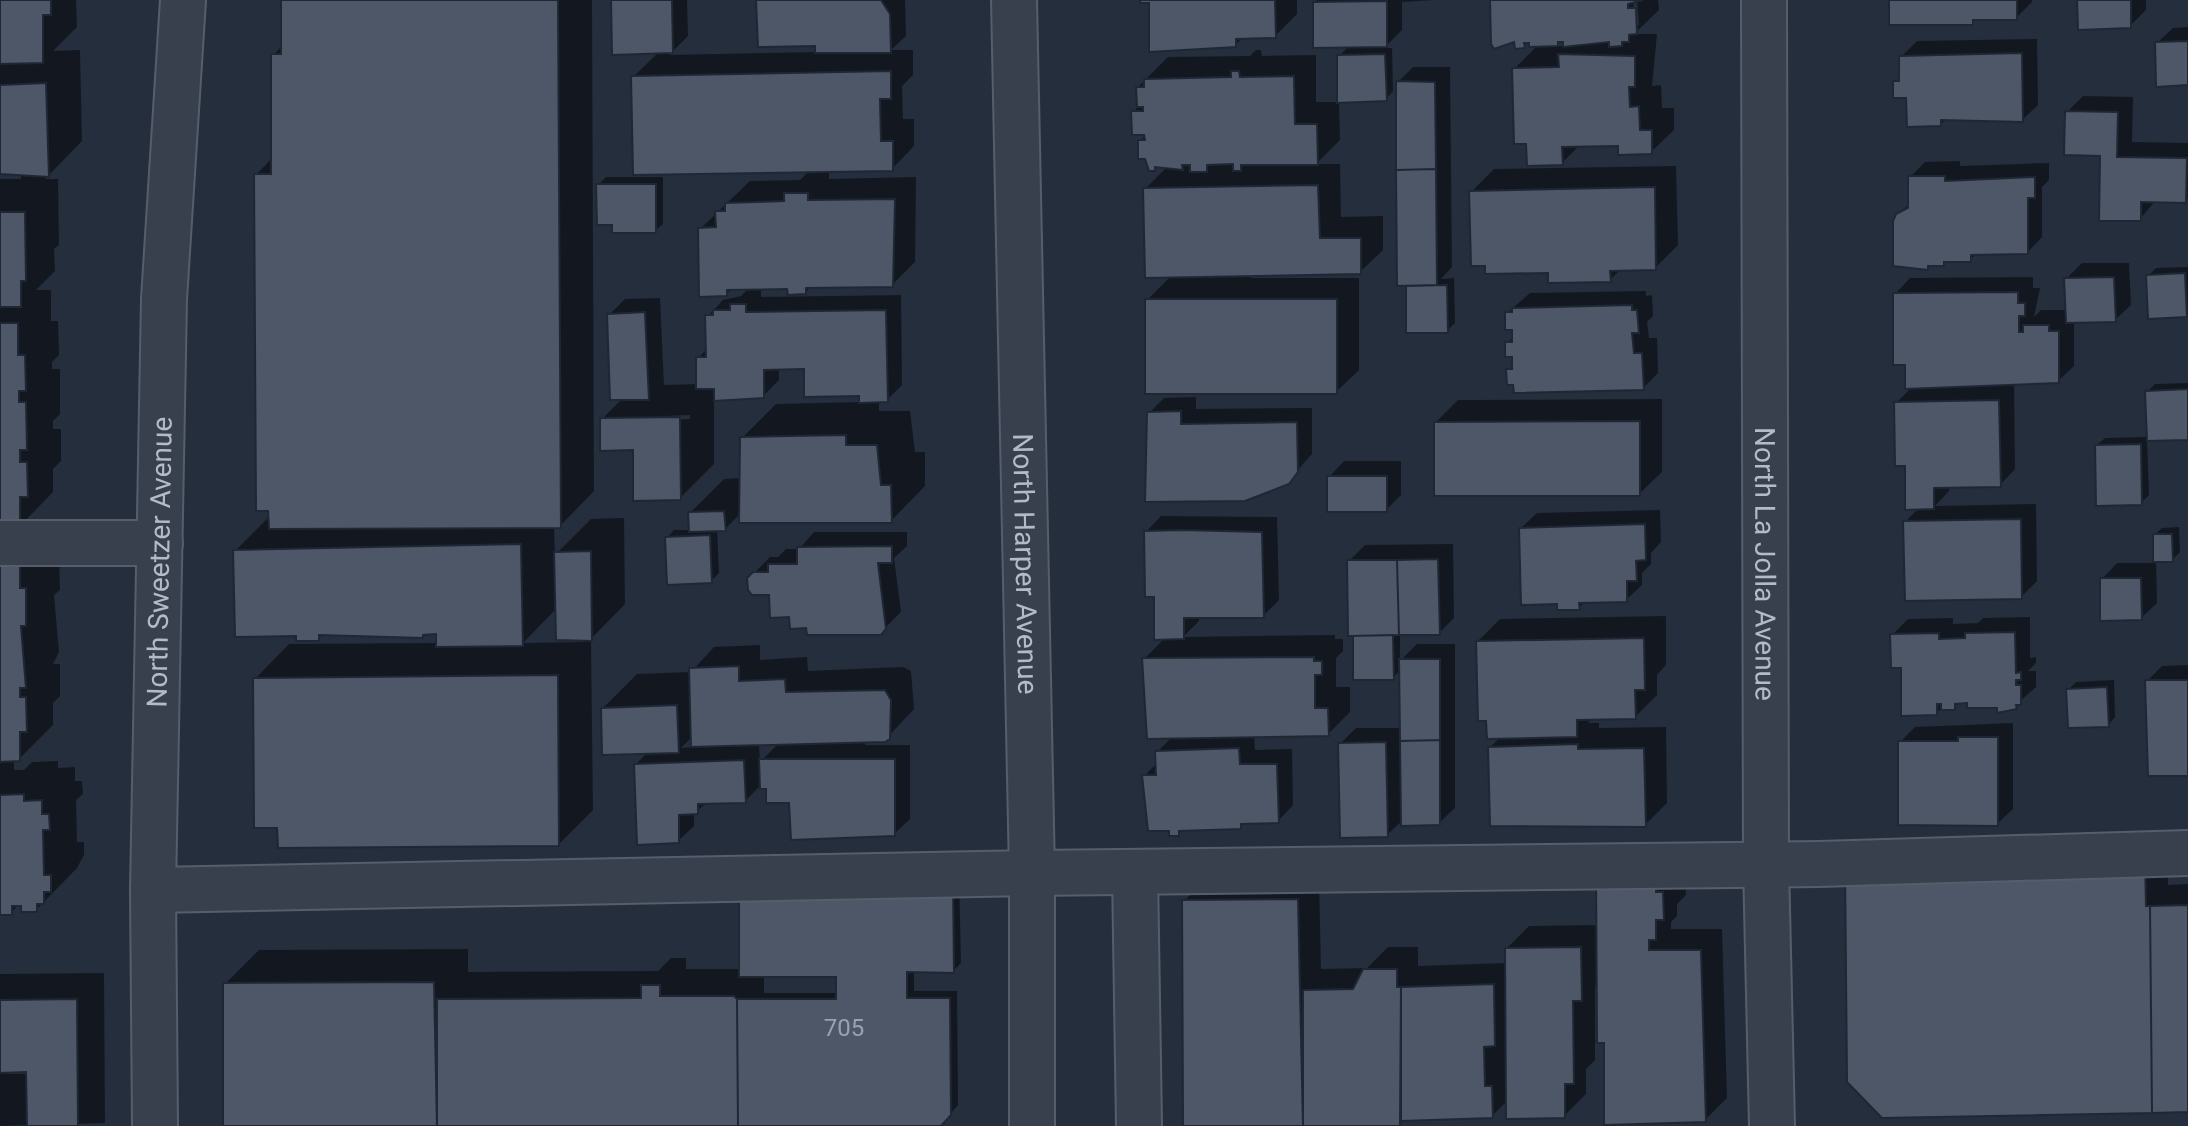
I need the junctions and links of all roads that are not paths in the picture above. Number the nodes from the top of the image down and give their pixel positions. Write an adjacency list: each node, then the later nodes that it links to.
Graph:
1 (183, 0): 5 (street, North Sweetzer Avenue)
2 (1014, 0): 9 (street, North Harper Avenue)
3 (1764, 0): 7 (street, North La Jolla Avenue)
4 (0, 543): 5 (street)
5 (160, 543): 10 (street, North Sweetzer Avenue)
6 (2188, 853): 7 (street)
7 (1766, 864): 8 (street); 14 (street, North La Jolla Avenue)
8 (1135, 872): 9 (street); 13 (street)
9 (1032, 873): 10 (street); 12 (street, North Harper Avenue)
10 (153, 890): 11 (street, North Sweetzer Avenue)
11 (155, 1126)
12 (1032, 1126)
13 (1139, 1126)
14 (1772, 1126)

